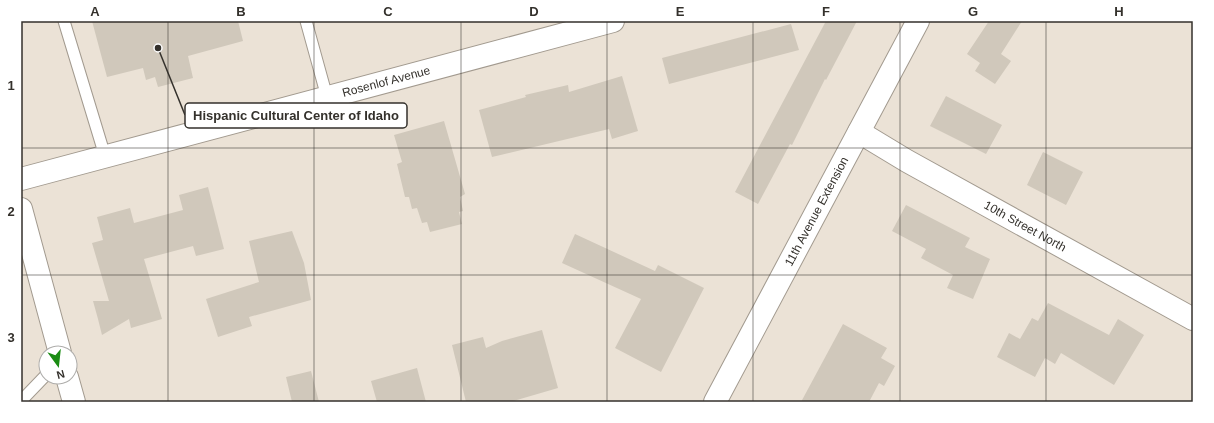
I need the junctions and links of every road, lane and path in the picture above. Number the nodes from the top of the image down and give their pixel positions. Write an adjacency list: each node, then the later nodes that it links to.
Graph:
1 (64, 21): 7 (lane)
2 (306, 21): 5 (lane)
3 (613, 21): 5 (street, Rosenlof Avenue)
4 (918, 21): 6 (street, 11th Avenue Extension)
5 (327, 97): 7 (street, Rosenlof Avenue)
6 (859, 132): 10 (street, 10th Street North); 16 (street, 11th Avenue Extension)
7 (105, 156): 8 (street, Rosenlof Avenue)
8 (21, 179)
9 (21, 209): 11 (street)
10 (1193, 319)
11 (58, 345)
12 (38, 383): 14 (lane)
13 (69, 385): 15 (street)
14 (21, 401)
15 (74, 402)
16 (715, 402)

